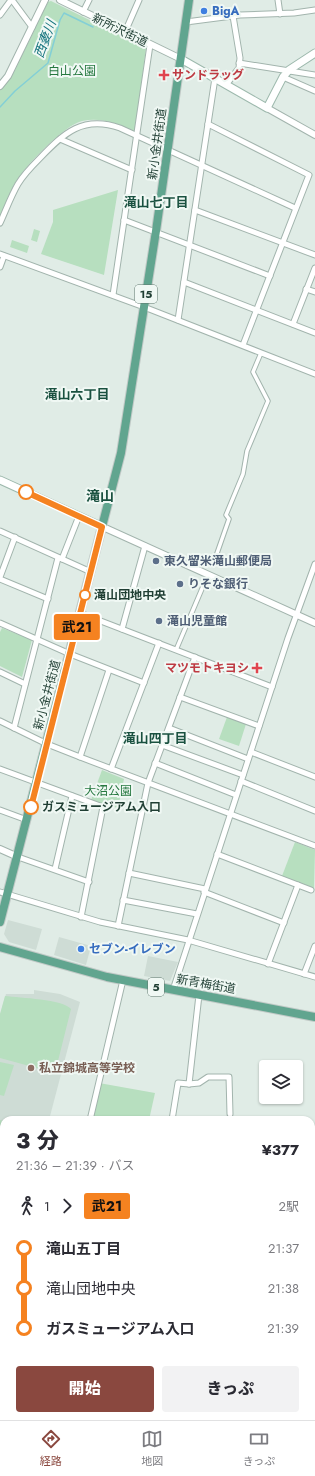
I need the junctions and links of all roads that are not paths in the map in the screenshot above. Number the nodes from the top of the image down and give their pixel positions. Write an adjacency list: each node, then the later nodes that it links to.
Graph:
1 (11, 0): 11 (street); 14 (street)
2 (45, 0): 14 (street)
3 (60, 0): 9 (street, 新所沢街道)
4 (89, 0): 9 (street)
5 (139, 0): 15 (street)
6 (189, 0): 13 (main road, 新小金井街道 / 15)
7 (278, 0): 10 (street)
8 (315, 10): 10 (street)
9 (83, 12): 15 (street, 新所沢街道)
10 (280, 14): 12 (street)
11 (0, 15)
12 (233, 16): 13 (street); 19 (street)
13 (186, 22): 18 (main road, 新小金井街道 / 15)
14 (32, 27): 25 (street)
15 (125, 32): 16 (street, 新所沢街道)
16 (150, 44): 18 (street, 新所沢街道); 30 (street)
17 (315, 53): 20 (main road)
18 (181, 59): 23 (main road); 32 (main road, 新小金井街道 / 15)
19 (239, 63): 20 (street); 24 (street)
20 (289, 70): 21 (street); 22 (main road)
21 (315, 75)
22 (283, 77): 26 (street); 27 (main road)
23 (215, 78): 24 (main road); 28 (street)
24 (226, 85): 27 (main road)
25 (0, 86)
26 (315, 91)
27 (267, 108): 29 (street)
28 (208, 124): 33 (street); 35 (street)
29 (315, 135)
30 (137, 137): 31 (street); 32 (street); 34 (street)
31 (60, 139): 34 (street); 38 (street)
32 (168, 150): 33 (street); 39 (main road, 新小金井街道 / 15)
33 (201, 166): 35 (street); 36 (street)
34 (132, 170): 37 (street)
35 (295, 208): 40 (street)
36 (195, 210): 40 (street); 41 (street)
37 (124, 220): 39 (street); 50 (street)
38 (0, 223)
39 (156, 231): 41 (street); 51 (main road, 新小金井街道 / 15)
40 (282, 243): 43 (street); 46 (street)
41 (190, 244): 46 (street); 47 (street)
42 (2, 255): 44 (street); 50 (street)
43 (315, 255)
44 (0, 267)
45 (315, 268): 48 (street)
46 (270, 276): 52 (street)
47 (184, 282): 52 (street); 53 (street)
48 (306, 289): 49 (street); 54 (street)
49 (315, 292)
50 (113, 295): 51 (street)
51 (144, 307): 53 (street); 61 (main road, 新小金井街道 / 15)
52 (256, 310): 54 (street); 56 (street)
53 (178, 320): 56 (street)
54 (293, 324): 55 (street)
55 (315, 332)
56 (243, 345): 57 (street)
57 (261, 353): 58 (street); 66 (street)
58 (315, 374)
59 (0, 480): 60 (main road)
60 (79, 516): 61 (main road); 65 (street)
61 (102, 527): 64 (street); 68 (main road, 新小金井街道 / 15)
62 (0, 531): 63 (street)
63 (15, 537): 65 (street); 69 (street)
64 (145, 546): 73 (street); 76 (street)
65 (60, 559): 68 (street); 71 (street)
66 (216, 559)
67 (315, 564): 73 (street)
68 (91, 572): 72 (main road, 新小金井街道 / 15)
69 (0, 578): 71 (street)
70 (204, 584): 79 (street)
71 (48, 599): 77 (street)
72 (80, 613): 76 (street); 80 (main road, 新小金井街道 / 15)
73 (296, 614): 75 (street); 86 (street)
74 (0, 623): 77 (street)
75 (315, 623)
76 (122, 629): 78 (street)
77 (37, 640): 80 (street); 85 (street)
78 (159, 643): 79 (street); 84 (street)
79 (176, 650): 81 (street)
80 (70, 654): 82 (street); 92 (main road, 新小金井街道 / 15)
81 (195, 657): 86 (street); 87 (street)
82 (109, 670): 84 (street); 95 (street)
83 (0, 672): 85 (street)
84 (144, 683): 99 (street)
85 (25, 684): 90 (street)
86 (272, 687): 89 (street)
87 (180, 697): 89 (street); 91 (street)
88 (0, 721): 90 (street)
89 (259, 726): 94 (street)
90 (14, 728): 92 (street)
91 (169, 728): 93 (street); 96 (street)
92 (47, 744): 95 (street); 103 (main road, 新小金井街道 / 15)
93 (162, 746): 97 (street); 100 (street)
94 (251, 752): 96 (street); 101 (street)
95 (80, 757): 99 (street)
96 (248, 759): 100 (street)
97 (155, 763): 104 (street); 105 (street)
98 (0, 769): 103 (street)
99 (111, 769): 104 (street)
100 (243, 775): 102 (street)
101 (315, 778)
102 (241, 781): 105 (street); 108 (street)
103 (37, 782): 106 (street); 110 (main road, 新小金井街道 / 15)
104 (148, 783): 109 (street); 117 (street)
105 (236, 795): 109 (street)
106 (72, 796): 116 (street); 118 (street)
107 (0, 810): 110 (street)
108 (315, 811)
109 (230, 814): 112 (street); 114 (street)
110 (27, 820): 115 (main road, 新小金井街道 / 15)
111 (315, 839): 112 (street)
112 (314, 846)
113 (0, 849): 115 (street)
114 (217, 854): 119 (street); 120 (street)
115 (18, 856): 116 (street); 122 (main road, 新小金井街道 / 15)
116 (55, 869): 118 (street)
117 (129, 873): 120 (street); 123 (street)
118 (89, 882): 125 (street)
119 (298, 885): 121 (street); 127 (street)
120 (205, 890): 124 (street); 127 (street)
121 (311, 890)
122 (4, 893): 125 (street); 126 (main road, 新小金井街道 / 15)
123 (123, 900): 124 (street); 128 (street)
124 (197, 914): 129 (street)
125 (81, 917): 128 (street)
126 (0, 922)
127 (284, 923): 132 (street)
128 (118, 926): 129 (street)
129 (188, 940): 132 (street); 136 (street)
130 (315, 946): 133 (street)
131 (0, 947): 135 (main road, 新青梅街道 / 5)
132 (268, 964): 133 (street)
133 (304, 974): 134 (street)
134 (315, 977)
135 (123, 980): 136 (main road, 新青梅街道 / 5); 141 (street)
136 (173, 990): 137 (main road, 新青梅街道 / 5)
137 (199, 995): 138 (main road, 新青梅街道 / 5); 139 (street)
138 (315, 1017)
139 (190, 1084): 140 (street); 142 (street)
140 (230, 1114)
141 (91, 1116)
142 (173, 1116)

